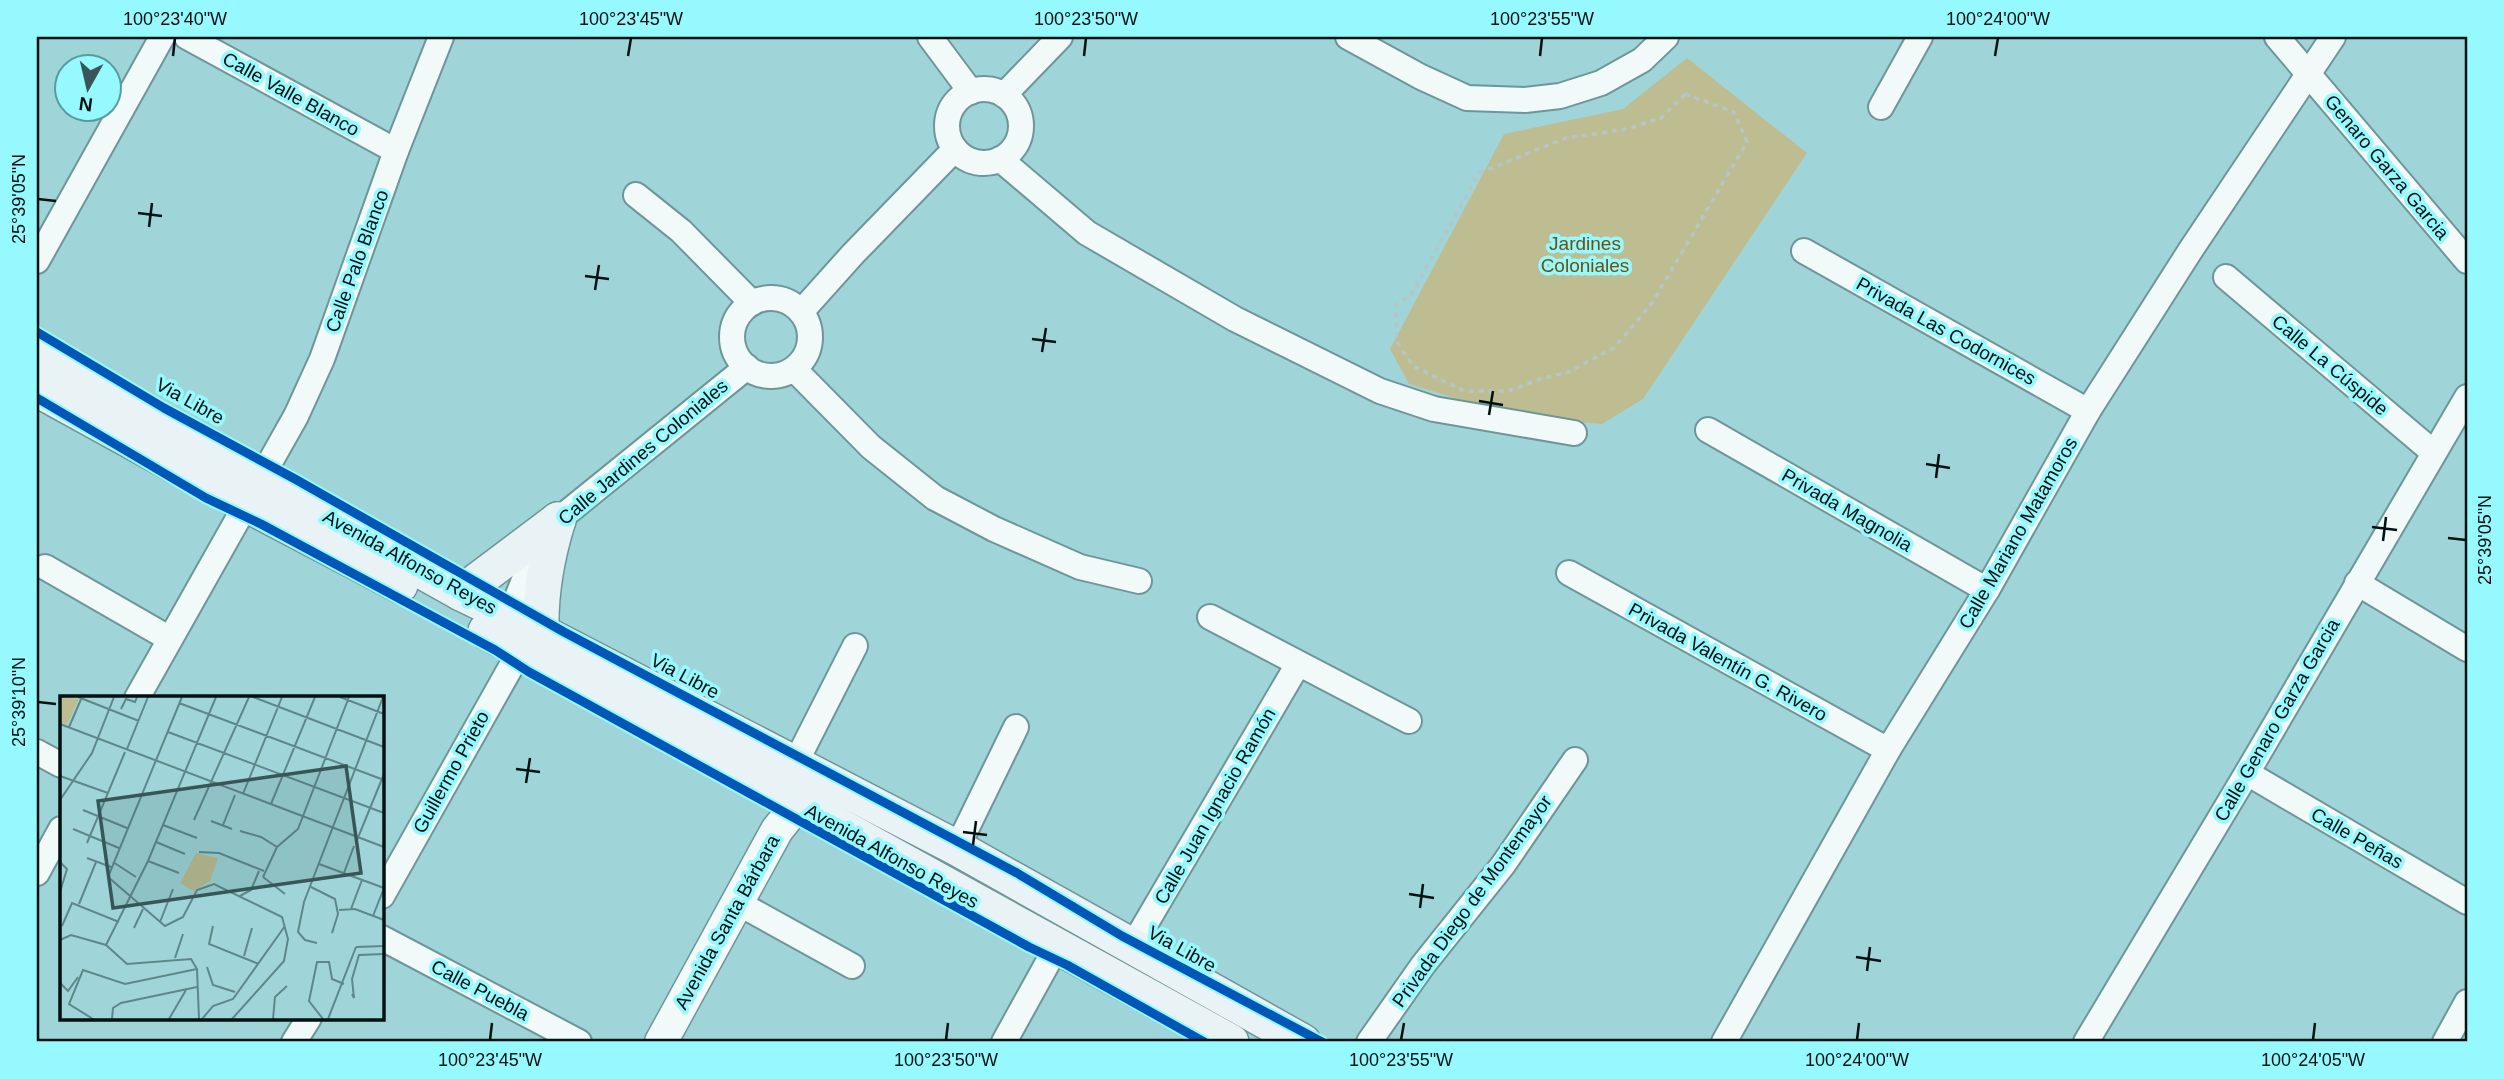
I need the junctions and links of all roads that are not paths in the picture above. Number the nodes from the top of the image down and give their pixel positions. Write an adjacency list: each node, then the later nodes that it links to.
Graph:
1 (162, 37): 20 (street)
2 (187, 37): 16 (street, Calle Valle Blanco)
3 (441, 37): 16 (street, Calle Palo Blanco)
4 (930, 37): 12 (street)
5 (1060, 37): 13 (street)
6 (1348, 37): 7 (street)
7 (1666, 37)
8 (1920, 37): 14 (street)
9 (2277, 37): 11 (street, Genaro Garza Garcia)
10 (2333, 37): 11 (street, Calle Mariano Matamoros)
11 (2307, 73): 21 (street, Genaro Garza Garcia); 30 (street, Calle Mariano Matamoros)
12 (971, 92): 13 (street); 15 (street)
13 (1004, 95): 17 (street)
14 (1881, 107)
15 (955, 149): 17 (street); 24 (street)
16 (396, 151): 34 (street, Calle Palo Blanco)
17 (1000, 159): 32 (street)
18 (636, 195): 23 (street)
19 (1804, 251): 30 (street, Privada Las Codornices)
20 (37, 261)
21 (2467, 261)
22 (2226, 277): 33 (street, Calle La Cúspide)
23 (752, 303): 24 (street); 26 (street, Calle Jardines Coloniales)
24 (801, 312): 27 (street)
25 (37, 356): 34 (main road, Avenida Alfonso Reyes)
26 (747, 367): 27 (street, Calle Jardines Coloniales); 35 (street, Calle Jardines Coloniales)
27 (794, 369): 38 (street)
28 (37, 389): 34 (main road, Avenida Alfonso Reyes)
29 (2466, 403): 33 (street, Calle Genaro Garza Garcia)
30 (2088, 411): 40 (street, Calle Mariano Matamoros)
31 (1708, 430): 40 (street, Privada Magnolia)
32 (1574, 433)
33 (2433, 452): 39 (street, Calle Genaro Garza Garcia)
34 (253, 492): 41 (main road, Avenida Alfonso Reyes); 43 (main road, Avenida Alfonso Reyes); 44 (street, Calle Palo Blanco)
35 (558, 520): 41 (main road); 43 (main road)
36 (45, 567): 44 (street)
37 (1569, 573): 51 (street, Privada Valentín G. Rivero)
38 (1139, 582)
39 (2357, 583): 46 (street); 56 (street, Calle Genaro Garza Garcia)
40 (1987, 590): 51 (street, Calle Mariano Matamoros)
41 (460, 593): 43 (main road, Avenida Alfonso Reyes)
42 (1210, 617): 47 (street)
43 (525, 633): 55 (main road, Avenida Alfonso Reyes); 57 (main road, Avenida Alfonso Reyes); 61 (street, Guillermo Prieto)
44 (170, 639): 48 (street, Calle Palo Blanco)
45 (855, 646): 55 (street)
46 (2467, 649)
47 (1298, 664): 49 (street); 66 (street, Calle Juan Ignacio Ramón)
48 (138, 696)
49 (1409, 721)
50 (1016, 727): 59 (street)
51 (1888, 750): 77 (street, Calle Mariano Matamoros)
52 (37, 752): 54 (street)
53 (1575, 760): 76 (street, Privada Diego de Montemayor)
54 (60, 764)
55 (795, 764): 59 (main road, Avenida Alfonso Reyes)
56 (2247, 773): 62 (street, Calle Peñas); 78 (street, Calle Genaro Garza Garcia)
57 (798, 804): 59 (main road); 63 (street, Avenida Santa Bárbara); 65 (main road, Avenida Alfonso Reyes)
58 (60, 831): 60 (street)
59 (957, 848): 66 (main road, Avenida Alfonso Reyes)
60 (37, 873)
61 (383, 893)
62 (2467, 902)
63 (738, 903): 67 (street); 72 (street, Avenida Santa Bárbara)
64 (383, 939): 71 (street, Calle Puebla)
65 (1057, 946): 73 (street); 74 (main road, Avenida Alfonso Reyes)
66 (1132, 947): 75 (main road, Avenida Alfonso Reyes)
67 (852, 966)
68 (2467, 1002): 79 (street)
69 (308, 1020): 70 (street)
70 (294, 1042)
71 (579, 1042)
72 (661, 1042)
73 (1004, 1042)
74 (1231, 1042)
75 (1303, 1042)
76 (1369, 1042)
77 (1724, 1042)
78 (2085, 1042)
79 (2445, 1042)

